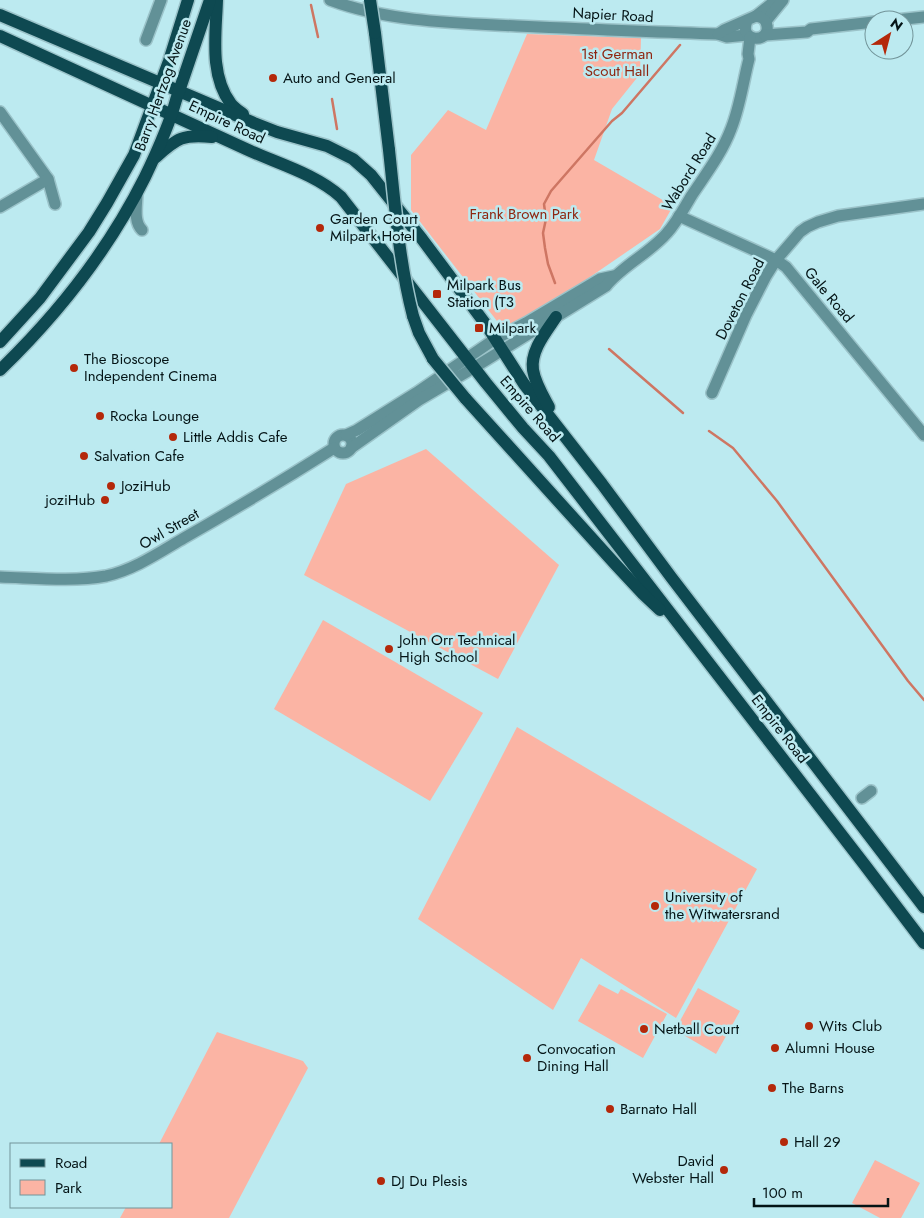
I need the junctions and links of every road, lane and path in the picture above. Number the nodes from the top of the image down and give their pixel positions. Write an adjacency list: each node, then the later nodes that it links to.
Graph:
1 (161, 0): 13 (street)
2 (188, 0): 14 (main road, Barry Hertzog Avenue)
3 (210, 0): 15 (main road, Barry Hertzog Avenue)
4 (218, 0): 19 (main road)
5 (330, 0): 11 (street, Napier Road)
6 (370, 0): 44 (main road, bridge)
7 (776, 0): 11 (street)
8 (783, 0): 11 (street)
9 (0, 15): 14 (main road, Empire Road)
10 (864, 23): 11 (street, Napier Road)
11 (758, 28): 27 (street, Wabord Road)
12 (0, 36): 16 (main road, Empire Road)
13 (146, 40)
14 (160, 82): 15 (main road, Empire Road); 16 (main road, Barry Hertzog Avenue)
15 (179, 91): 18 (main road, Barry Hertzog Avenue); 19 (main road, Empire Road)
16 (152, 106): 18 (main road, Empire Road); 33 (main road, Barry Hertzog Avenue)
17 (0, 112): 22 (street)
18 (172, 115): 20 (main road, Empire Road); 21 (main road, Barry Hertzog Avenue)
19 (254, 123): 32 (main road, Empire Road)
20 (222, 138): 21 (main road); 35 (main road, Empire Road)
21 (154, 160): 23 (main road, Barry Hertzog Avenue)
22 (48, 180): 24 (street); 26 (street)
23 (137, 193): 28 (street); 36 (main road, Barry Hertzog Avenue)
24 (55, 204)
25 (924, 204): 29 (street, Doveton Road)
26 (0, 207)
27 (679, 216): 29 (street, Gale Road); 30 (street, Wabord Road)
28 (142, 230)
29 (776, 260): 37 (street, Doveton Road); 40 (street, Gale Road)
30 (614, 276): 31 (street, Wabord Road); 32 (street, Wabord Road)
31 (556, 317): 34 (street, Wabord Road); 38 (main road)
32 (495, 339): 34 (main road, Empire Road); 35 (street)
33 (0, 342)
34 (502, 350): 35 (street); 38 (main road, Empire Road)
35 (471, 362): 39 (street); 42 (street); 44 (main road, Empire Road)
36 (0, 370)
37 (712, 393)
38 (559, 429): 45 (main road, Empire Road)
39 (346, 435): 41 (street); 42 (street)
40 (924, 435)
41 (334, 448): 42 (street); 43 (street, Owl Street)
42 (351, 448)
43 (0, 578)
44 (673, 617): 46 (main road, Empire Road)
45 (924, 907)
46 (924, 943)

